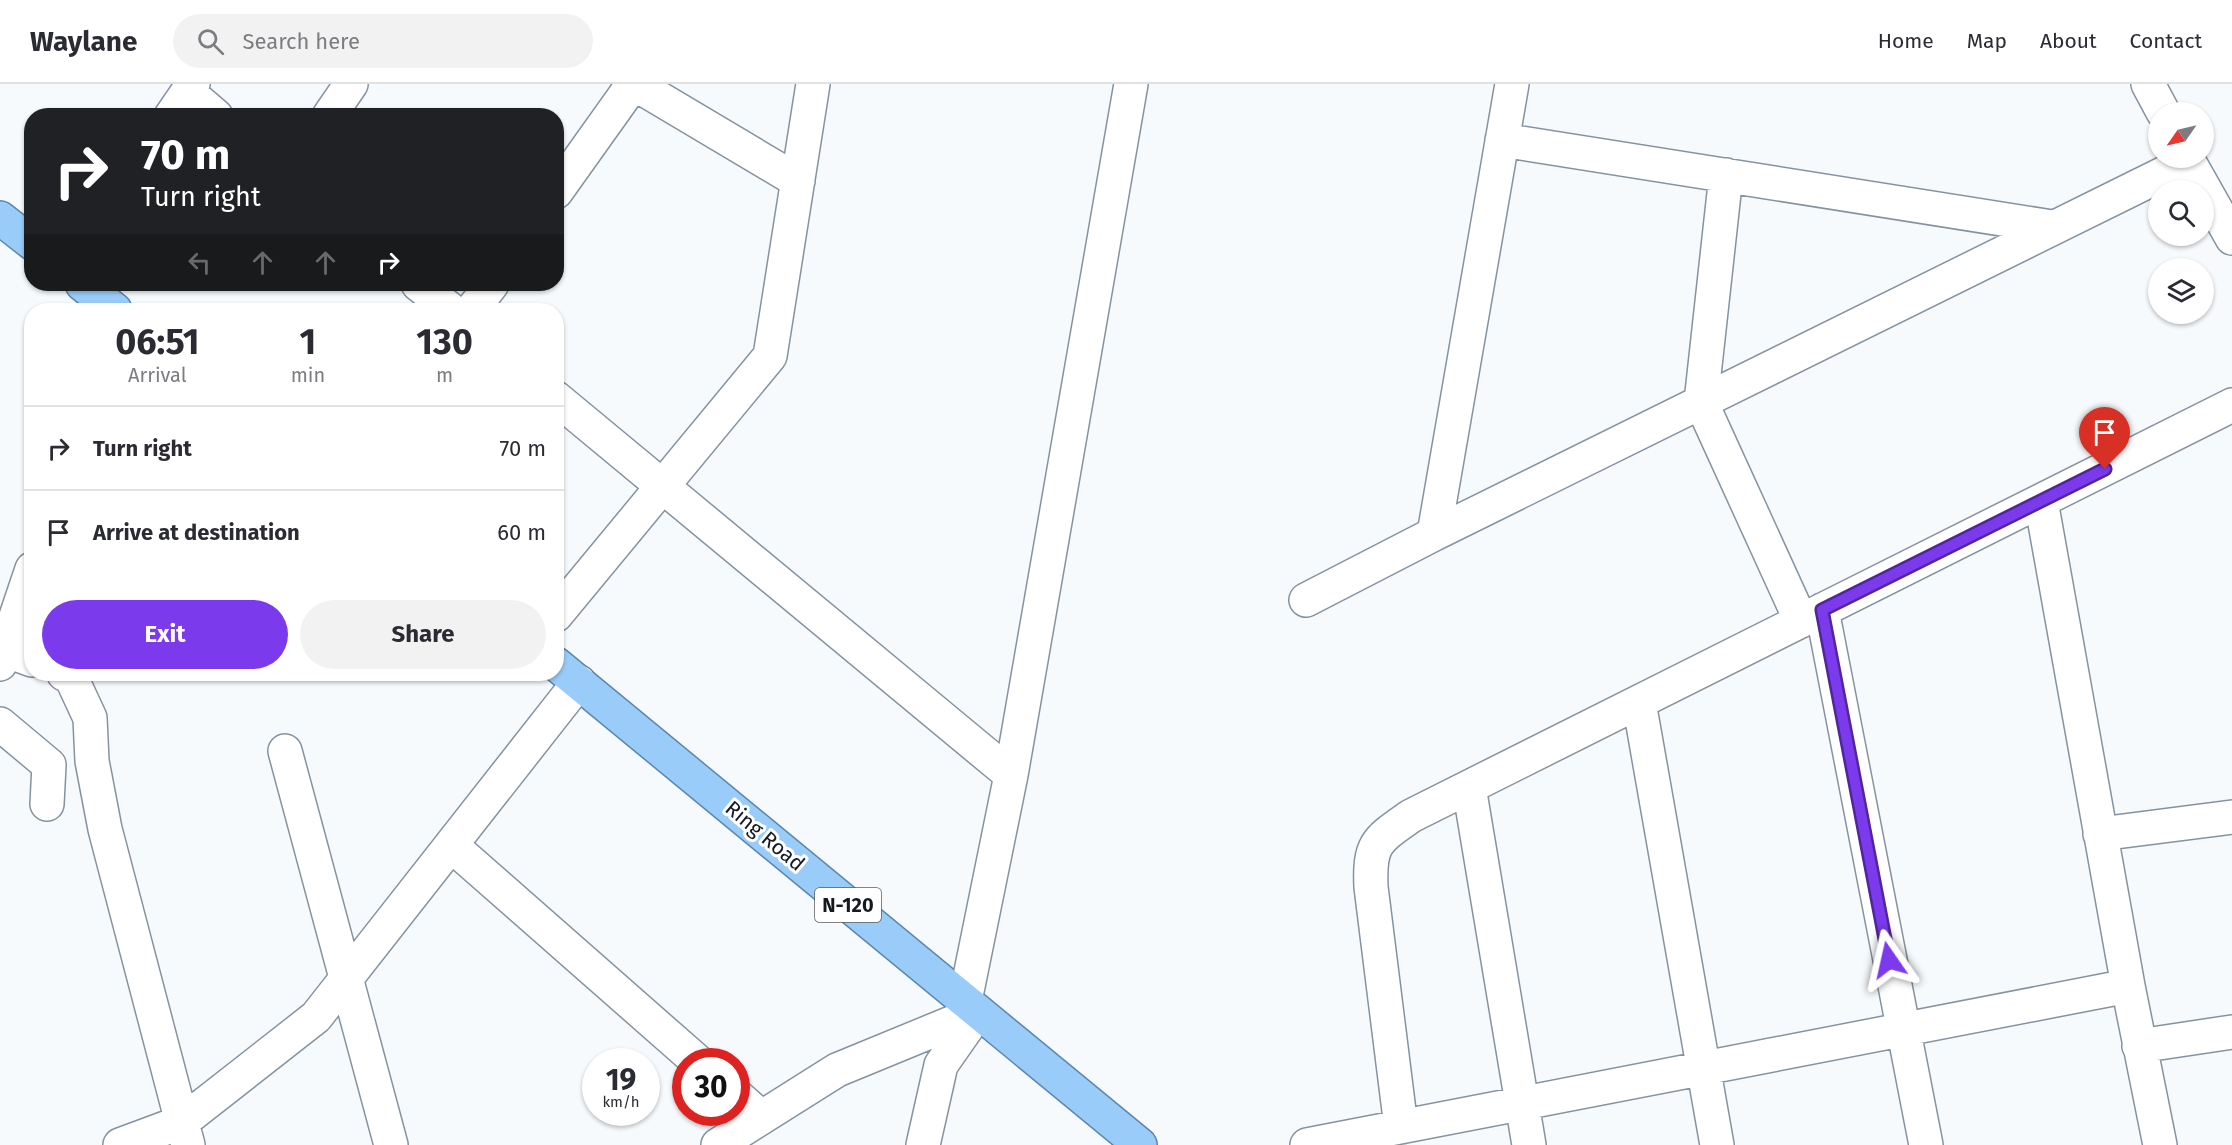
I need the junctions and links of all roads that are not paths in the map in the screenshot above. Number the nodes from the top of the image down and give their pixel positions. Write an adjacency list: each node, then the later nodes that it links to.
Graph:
1 (351, 84): 10 (street)
2 (634, 84): 15 (street); 16 (street)
3 (813, 84): 16 (street)
4 (1131, 84): 44 (street)
5 (1512, 84): 11 (street)
6 (2148, 84): 8 (street)
7 (184, 97): 9 (street)
8 (2158, 102)
9 (203, 108)
10 (334, 108)
11 (1502, 140): 14 (street); 32 (street)
12 (2170, 168): 18 (street)
13 (2193, 168): 20 (street)
14 (1726, 175): 18 (street); 27 (street)
15 (564, 181)
16 (798, 181): 30 (street)
17 (0, 218): 19 (highway)
18 (2052, 227): 27 (street)
19 (24, 237)
20 (2232, 238)
21 (427, 291): 25 (street)
22 (487, 291): 26 (street)
23 (84, 294): 24 (highway)
24 (101, 303)
25 (442, 303)
26 (477, 303)
27 (1701, 402): 32 (street); 36 (street)
28 (564, 405): 30 (street)
29 (2232, 405): 31 (street)
30 (663, 486): 35 (street); 44 (street)
31 (2041, 501): 36 (street); 48 (street)
32 (1434, 534): 33 (street)
33 (1306, 600)
34 (24, 604): 37 (street)
35 (564, 605)
36 (1811, 616): 41 (street); 53 (street)
37 (12, 658)
38 (568, 673): 52 (highway, Ring Road / N-120)
39 (73, 681): 62 (street)
40 (563, 681): 49 (street)
41 (1639, 702): 45 (street); 57 (street)
42 (0, 724): 46 (street)
43 (285, 751): 50 (street)
44 (1011, 775): 52 (street)
45 (1469, 787): 58 (street); 61 (street)
46 (47, 804)
47 (2232, 817): 48 (street)
48 (2100, 834): 51 (street)
49 (451, 845): 50 (street); 56 (street)
50 (346, 980): 62 (street); 64 (street)
51 (2128, 986): 53 (street); 55 (street)
52 (971, 1006): 60 (street); 66 (street); 67 (highway, Ring Road / N-120)
53 (1903, 1030): 57 (street); 71 (street)
54 (2232, 1032): 55 (street)
55 (2139, 1046): 72 (street)
56 (682, 1048)
57 (1704, 1068): 58 (street); 70 (street)
58 (1523, 1103): 61 (street); 69 (street)
59 (750, 1107): 60 (street)
60 (761, 1117): 65 (street)
61 (1401, 1127): 68 (street)
62 (185, 1134): 63 (street)
63 (120, 1145)
64 (391, 1145)
65 (718, 1145)
66 (923, 1145)
67 (1140, 1145)
68 (1307, 1145)
69 (1529, 1145)
70 (1717, 1145)
71 (1926, 1145)
72 (2160, 1145)

